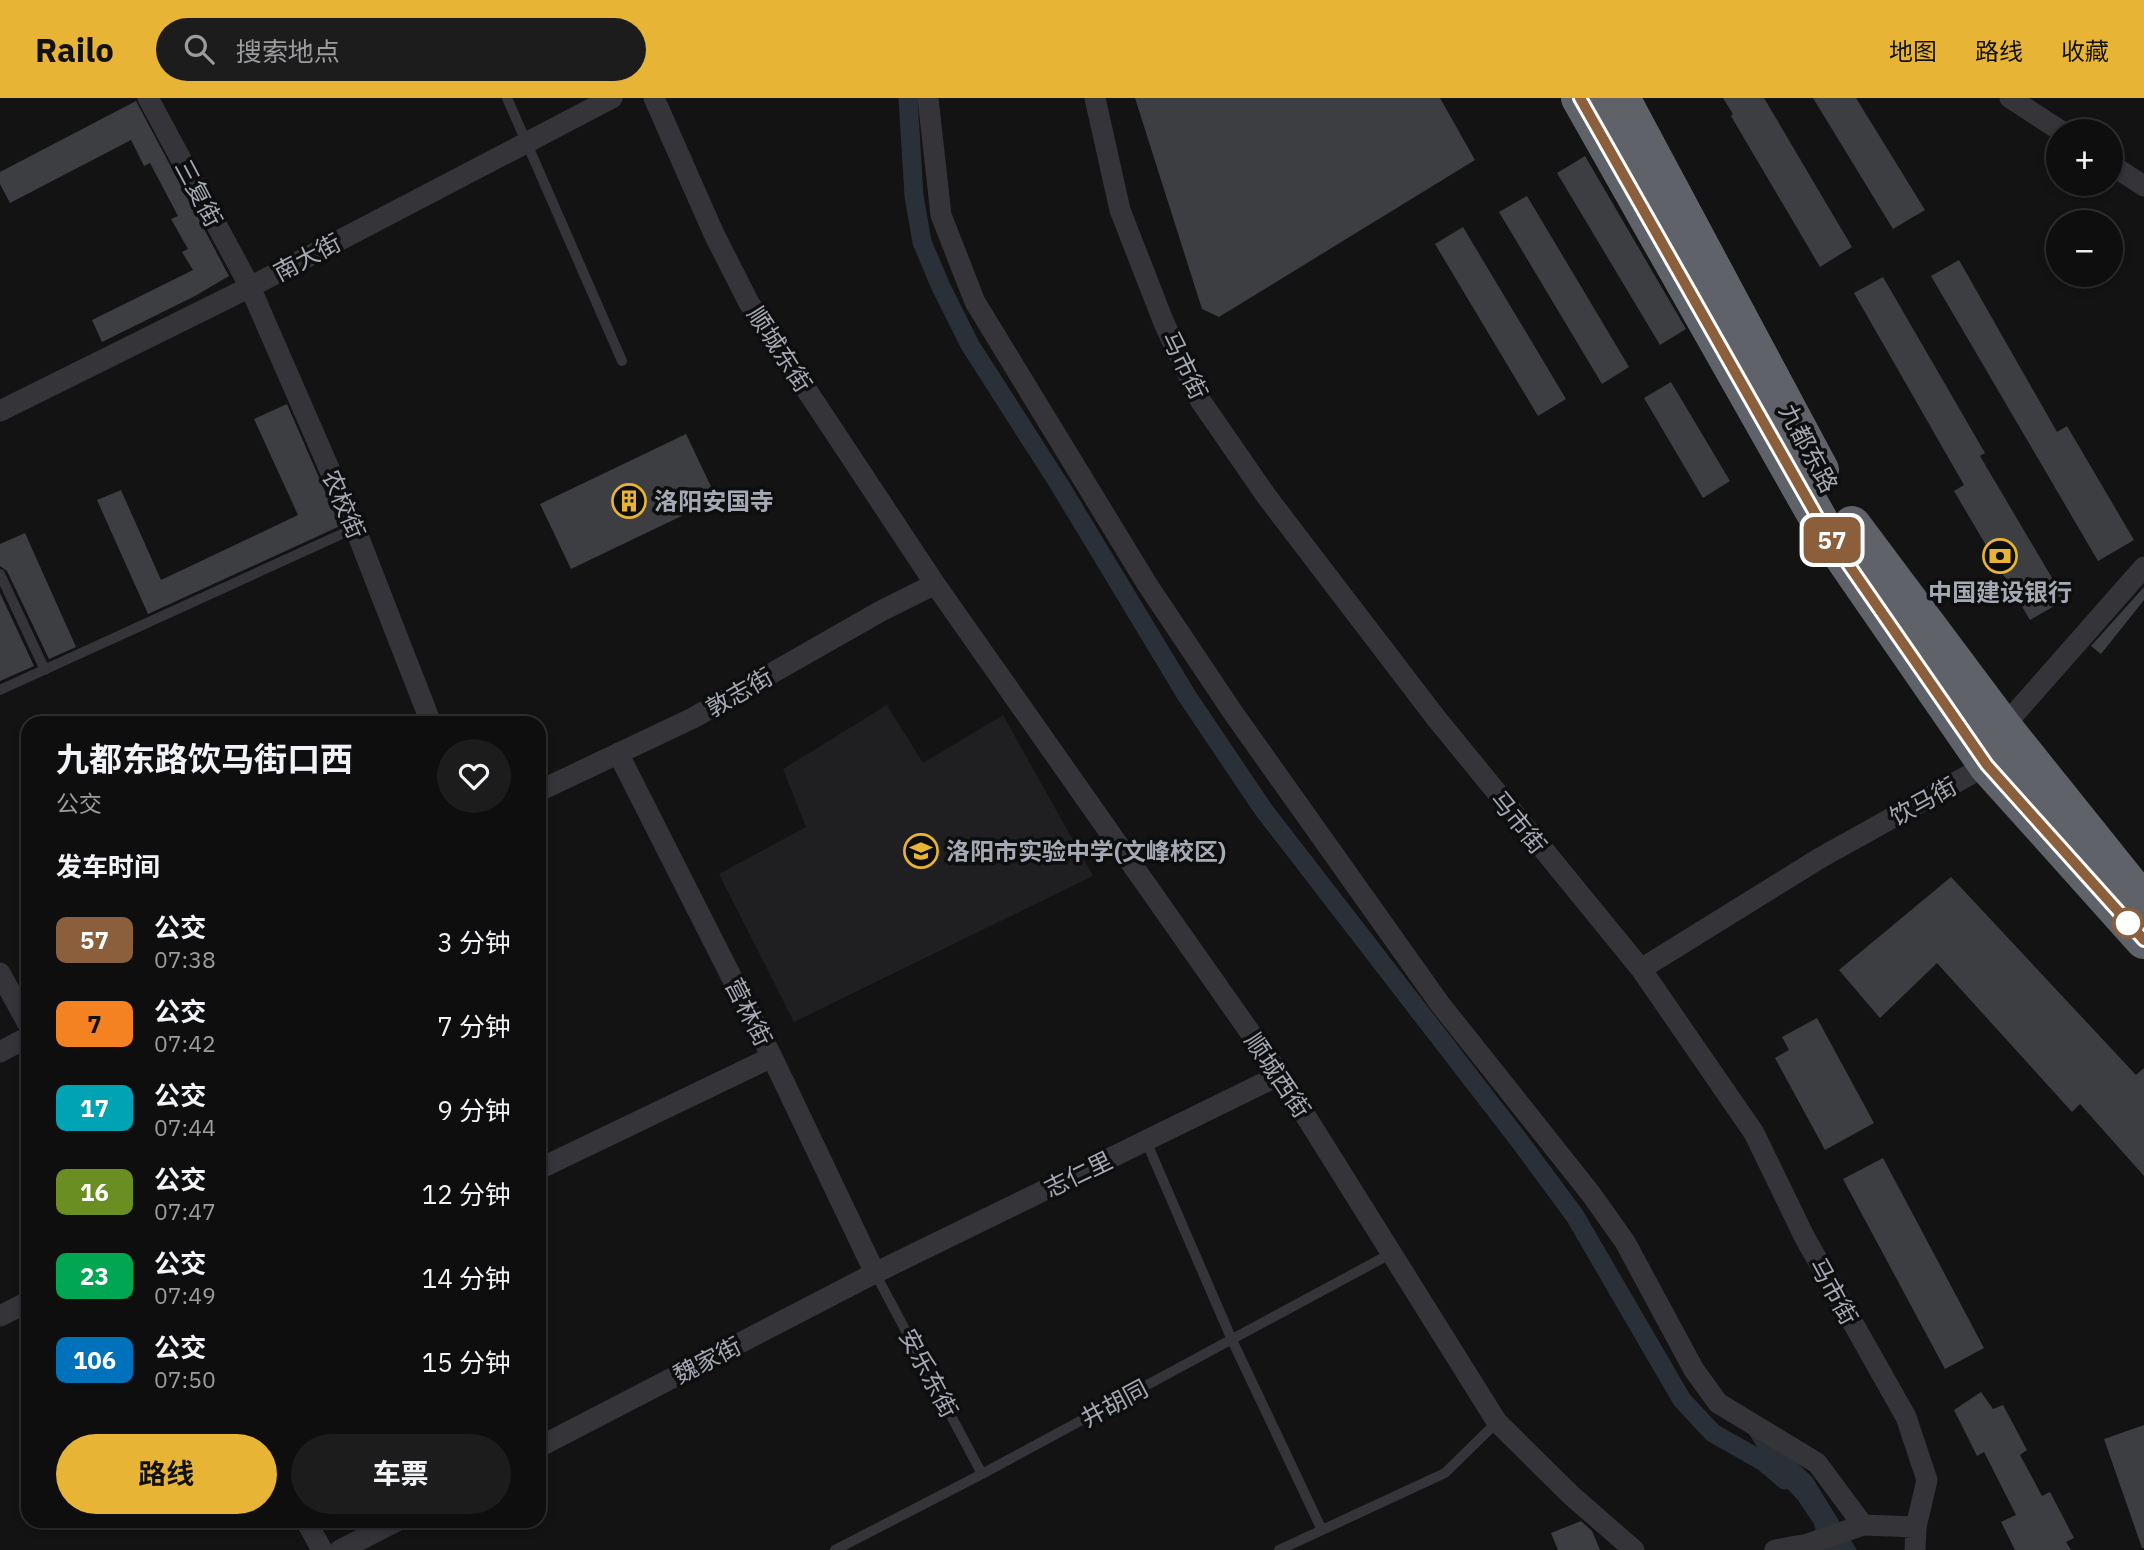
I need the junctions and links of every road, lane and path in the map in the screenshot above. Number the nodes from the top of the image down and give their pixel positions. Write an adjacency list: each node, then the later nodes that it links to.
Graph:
1 (148, 98): 14 (street, 三复街)
2 (507, 98): 11 (lane)
3 (612, 98): 11 (street, 南大街)
4 (654, 98): 20 (street, 顺城东街)
5 (928, 98): 47 (street)
6 (1095, 98): 30 (street, 马市街)
7 (1580, 98): 26 (highway, 九都东路)
8 (1621, 98): 24 (highway, 九都东路)
9 (2010, 98): 10 (street)
10 (2046, 121)
11 (527, 142): 14 (street, 南大街); 15 (lane)
12 (2123, 172): 13 (street)
13 (2144, 186)
14 (250, 287): 16 (street, 南大街); 17 (street, 农校街)
15 (622, 361)
16 (0, 411)
17 (355, 528): 21 (lane); 23 (street, 农校街)
18 (2144, 567): 24 (street)
19 (0, 574): 21 (lane)
20 (935, 584): 25 (street, 敦志街); 36 (street, 顺城西街)
21 (45, 670): 22 (lane)
22 (0, 690)
23 (428, 716)
24 (2003, 727): 26 (street); 28 (highway, 九都东路)
25 (618, 754): 27 (street, 敦志街); 35 (street, 营林街)
26 (1987, 765): 29 (highway, 九都东路); 30 (street, 饮马街)
27 (546, 787)
28 (2144, 903)
29 (2144, 940)
30 (1641, 969): 48 (street, 马市街)
31 (0, 973): 32 (street)
32 (21, 1011)
33 (21, 1041): 34 (street)
34 (0, 1052)
35 (772, 1057): 38 (street); 40 (street, 营林街)
36 (1280, 1075): 37 (street, 志仁里); 39 (street, 顺城西街)
37 (1146, 1141): 40 (street, 志仁里); 43 (lane)
38 (546, 1166)
39 (1392, 1254): 43 (lane, 井胡同); 44 (street, 顺城西街)
40 (875, 1273): 45 (street, 魏家街); 46 (lane, 安乐东街)
41 (21, 1306): 42 (street)
42 (0, 1315)
43 (1231, 1340): 46 (lane, 井胡同); 51 (lane)
44 (1497, 1422): 51 (lane); 56 (street, 顺城西街)
45 (546, 1443)
46 (982, 1474): 54 (lane, 井胡同)
47 (1863, 1525): 48 (street); 57 (street)
48 (1916, 1527): 58 (street, 马市街)
49 (310, 1528): 52 (street)
50 (383, 1528): 53 (street)
51 (1322, 1530): 55 (lane)
52 (322, 1550)
53 (340, 1550)
54 (835, 1550)
55 (1279, 1550)
56 (1634, 1550)
57 (1775, 1550)
58 (1915, 1550)

